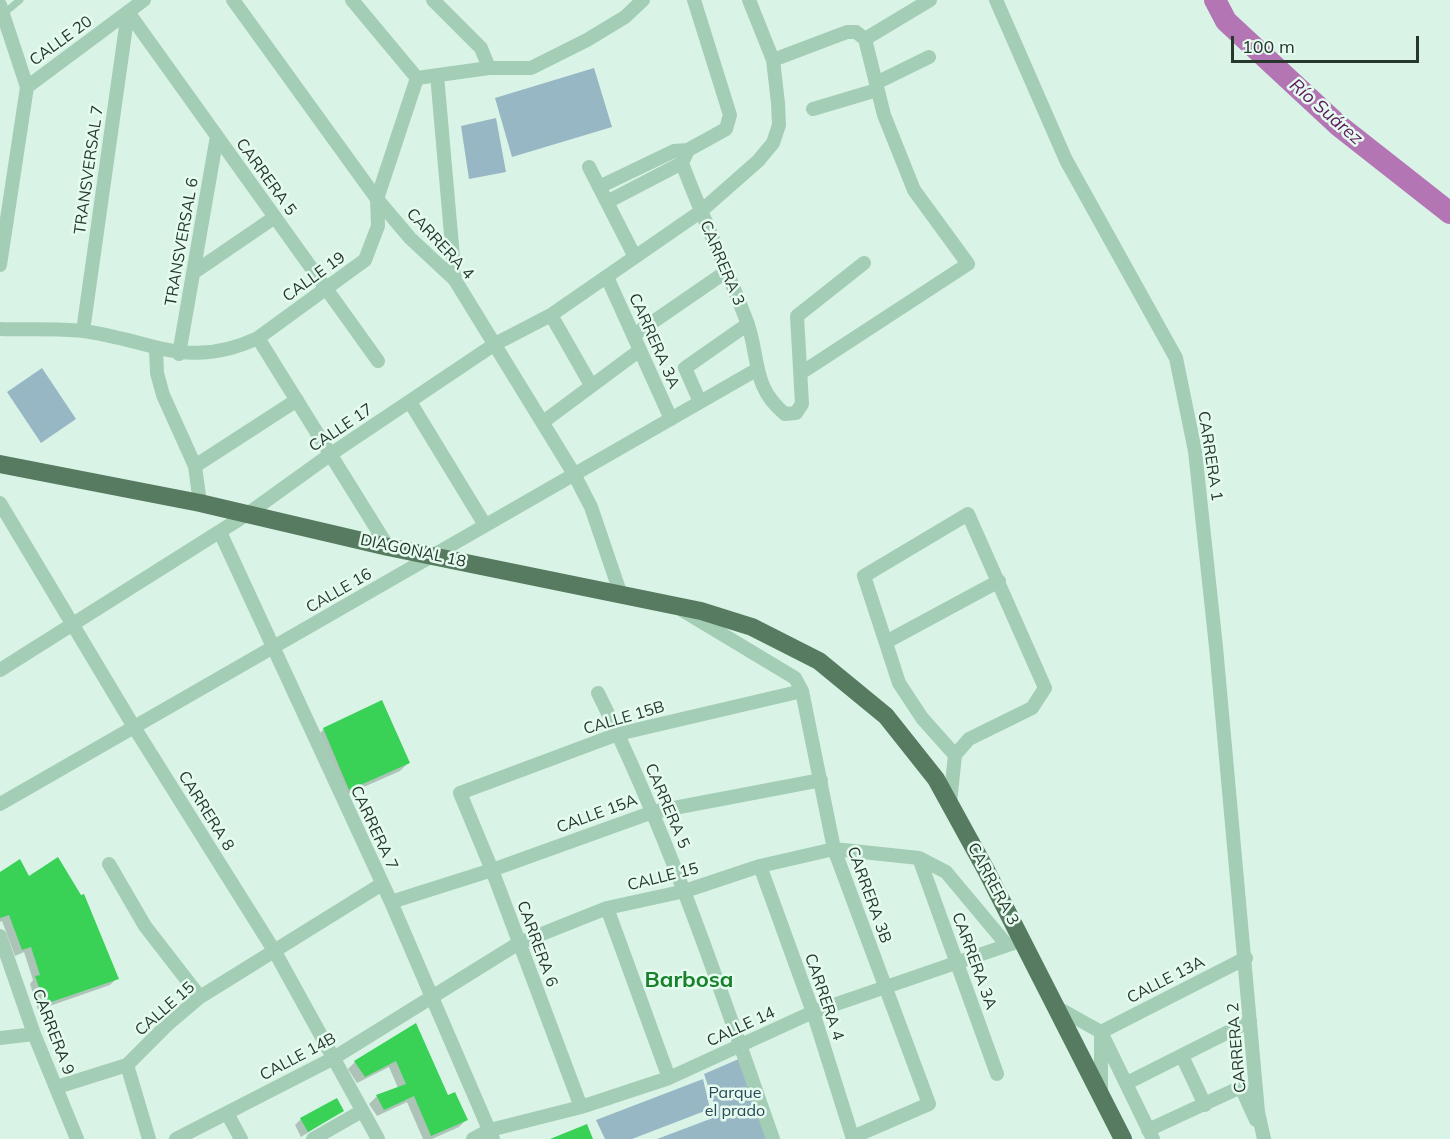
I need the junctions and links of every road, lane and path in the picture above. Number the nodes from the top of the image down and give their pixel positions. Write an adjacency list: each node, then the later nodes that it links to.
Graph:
1 (20, 0): 11 (lane)
2 (144, 0): 12 (street, CALLE 20)
3 (233, 0): 26 (street, CARRERA 4)
4 (352, 0): 18 (street)
5 (433, 0): 16 (street)
6 (643, 0): 16 (street)
7 (694, 0): 23 (street)
8 (749, 0): 15 (street, CALLE 17)
9 (930, 0): 13 (street)
10 (996, 0): 101 (street, CARRERA 1)
11 (2, 9): 20 (street)
12 (128, 12): 20 (street, CALLE 20); 22 (street, CARRERA 5); 42 (street, TRANSVERSAL 7)
13 (865, 39): 15 (street); 19 (street)
14 (929, 57): 19 (street)
15 (773, 60): 28 (street, CALLE 17)
16 (489, 68): 17 (street)
17 (437, 75): 18 (street); 37 (street)
18 (417, 78): 26 (street, CALLE 19)
19 (877, 86): 21 (street); 51 (street)
20 (27, 87): 30 (street)
21 (813, 109)
22 (217, 136): 29 (street, CARRERA 5); 35 (street, TRANSVERSAL 6)
23 (684, 157): 25 (street); 27 (street); 28 (street, CARRERA 3)
24 (589, 167): 25 (street)
25 (599, 187): 27 (street)
26 (377, 199): 37 (street, CARRERA 4); 38 (street, CALLE 19)
27 (607, 202): 31 (street)
28 (700, 212): 31 (street, CALLE 17); 34 (street, CARRERA 3)
29 (275, 217): 35 (street); 38 (street, CARRERA 5)
30 (2, 244): 33 (street)
31 (635, 257): 36 (street, CALLE 17)
32 (864, 263): 51 (street)
33 (0, 265)
34 (727, 271): 40 (street, CARRERA 3); 43 (street)
35 (193, 273): 48 (street, TRANSVERSAL 6)
36 (607, 277): 39 (street, CALLE 17); 43 (street, CARRERA 3A)
37 (455, 280): 45 (street, CARRERA 4)
38 (327, 289): 44 (street, CALLE 19); 49 (street, CARRERA 5)
39 (551, 315): 45 (street, CALLE 17); 52 (street)
40 (748, 324): 50 (street, CARRERA 3); 55 (street, CARRERA 3A)
41 (0, 330): 42 (street, CALLE 19)
42 (83, 332): 46 (street, CALLE 19)
43 (634, 335): 47 (street, CARRERA 3A)
44 (258, 338): 48 (street, CALLE 19); 53 (street)
45 (495, 344): 54 (street, CALLE 17); 57 (street, CARRERA 4)
46 (156, 349): 48 (street, CALLE 19); 60 (street)
47 (640, 350): 52 (street); 56 (street, CARRERA 3A)
48 (179, 354)
49 (378, 361)
50 (756, 370): 51 (street, CARRERA 3); 55 (street, CALLE 16)
51 (801, 374)
52 (591, 386): 57 (street)
53 (297, 400): 58 (street); 60 (street)
54 (410, 402): 58 (street, CALLE 17); 65 (street)
55 (700, 402): 56 (street, CALLE 16)
56 (671, 419): 61 (street, CALLE 16)
57 (543, 422): 61 (street, CARRERA 4)
58 (331, 454): 64 (street, CALLE 17); 67 (street)
59 (0, 464): 63 (main road, DIAGONAL 18)
60 (195, 466): 63 (street)
61 (574, 474): 65 (street, CALLE 16); 70 (street, CARRERA 4)
62 (0, 503): 72 (street, CARRERA 8)
63 (200, 503): 64 (main road, DIAGONAL 18)
64 (249, 513): 66 (street, CALLE 17); 67 (main road, DIAGONAL 18)
65 (485, 525): 68 (street, CALLE 16)
66 (220, 532): 72 (street, CALLE 17); 74 (street, CARRERA 7)
67 (388, 547): 68 (main road, DIAGONAL 18)
68 (433, 555): 70 (main road, DIAGONAL 18); 74 (street, CALLE 16)
69 (999, 581): 73 (street); 73 (street); 81 (street)
70 (621, 596): 71 (main road, DIAGONAL 18)
71 (674, 606): 75 (main road, DIAGONAL 18); 77 (street)
72 (73, 626): 76 (street, CALLE 17); 79 (street, CARRERA 8)
73 (886, 642): 81 (street)
74 (274, 647): 79 (street, CALLE 16); 92 (street, CARRERA 7)
75 (819, 661): 84 (main road, CARRERA 3)
76 (0, 670)
77 (802, 691): 80 (street, CALLE 15B); 82 (street, CARRERA 3B)
78 (598, 693): 80 (street, CARRERA 5)
79 (134, 727): 85 (street, CALLE 16); 100 (street, CARRERA 8)
80 (618, 734): 83 (street, CALLE 15B); 86 (street, CARRERA 5)
81 (955, 755): 84 (street)
82 (821, 780): 86 (street, CALLE 15A); 87 (street, CARRERA 3B)
83 (460, 793): 91 (street, CARRERA 6)
84 (950, 803): 98 (main road, CARRERA 3)
85 (0, 804)
86 (653, 812): 91 (street, CALLE 15A); 93 (street, CARRERA 5)
87 (834, 849): 88 (street, CALLE 15); 90 (street, CALLE 15); 103 (street, CARRERA 3B)
88 (919, 858): 98 (street); 102 (street, CARRERA 3A)
89 (109, 864): 105 (street)
90 (760, 866): 93 (street, CALLE 15); 107 (street, CARRERA 4)
91 (492, 870): 94 (street, CALLE 15A); 97 (street, CARRERA 6)
92 (382, 884): 94 (street, CARRERA 7); 100 (street, CALLE 15)
93 (685, 891): 95 (street, CALLE 15); 112 (street, CARRERA 5)
94 (391, 902): 104 (street, CARRERA 7)
95 (607, 908): 97 (street, CALLE 15); 117 (street)
96 (0, 936): 99 (street, CARRERA 9)
97 (519, 943): 104 (street, CALLE 15); 122 (street, CARRERA 6)
98 (1015, 943): 102 (street, CALLE 14); 106 (main road, CARRERA 3)
99 (3, 952): 110 (street, CARRERA 9)
100 (274, 952): 105 (street, CALLE 15); 114 (street, CARRERA 8)
101 (1246, 958): 108 (street, CARRERA 2); 109 (street, CALLE 13A)
102 (956, 961): 103 (street, CALLE 14); 116 (street, CARRERA 3A)
103 (885, 988): 107 (street, CALLE 14); 127 (street, CARRERA 3B)
104 (432, 996): 114 (street, CALLE 14B); 125 (street, CARRERA 7)
105 (200, 997): 115 (street, CALLE 15)
106 (1058, 1008): 109 (street); 120 (main road, CARRERA 3)
107 (813, 1012): 112 (street, CALLE 14); 127 (street, CARRERA 4)
108 (1250, 1021): 113 (street); 128 (street, CARRERA 2)
109 (1101, 1032): 118 (street); 120 (street)
110 (34, 1034): 111 (street); 119 (street, CARRERA 9)
111 (0, 1038)
112 (740, 1045): 117 (street, CALLE 14); 136 (street, CARRERA 5)
113 (1182, 1056): 118 (street); 121 (street)
114 (332, 1059): 123 (street, CARRERA 8); 124 (street, CALLE 14B)
115 (127, 1065): 119 (street, CALLE 15); 130 (street)
116 (997, 1074)
117 (669, 1078): 122 (street, CALLE 14)
118 (1126, 1083): 126 (street)
119 (57, 1087): 129 (street, CARRERA 9)
120 (1101, 1093): 137 (main road, CARRERA 3)
121 (1205, 1105): 126 (street); 128 (street)
122 (581, 1107): 125 (street, CALLE 14)
123 (362, 1111): 133 (street); 134 (street, CARRERA 8)
124 (227, 1113): 131 (street, CALLE 14B); 132 (street)
125 (491, 1134): 135 (street, CALLE 14)
126 (1150, 1135)
127 (853, 1138)
128 (1261, 1138)
129 (77, 1139)
130 (149, 1139)
131 (176, 1139)
132 (241, 1139)
133 (313, 1139)
134 (378, 1139)
135 (473, 1139)
136 (773, 1139)
137 (1123, 1139)

